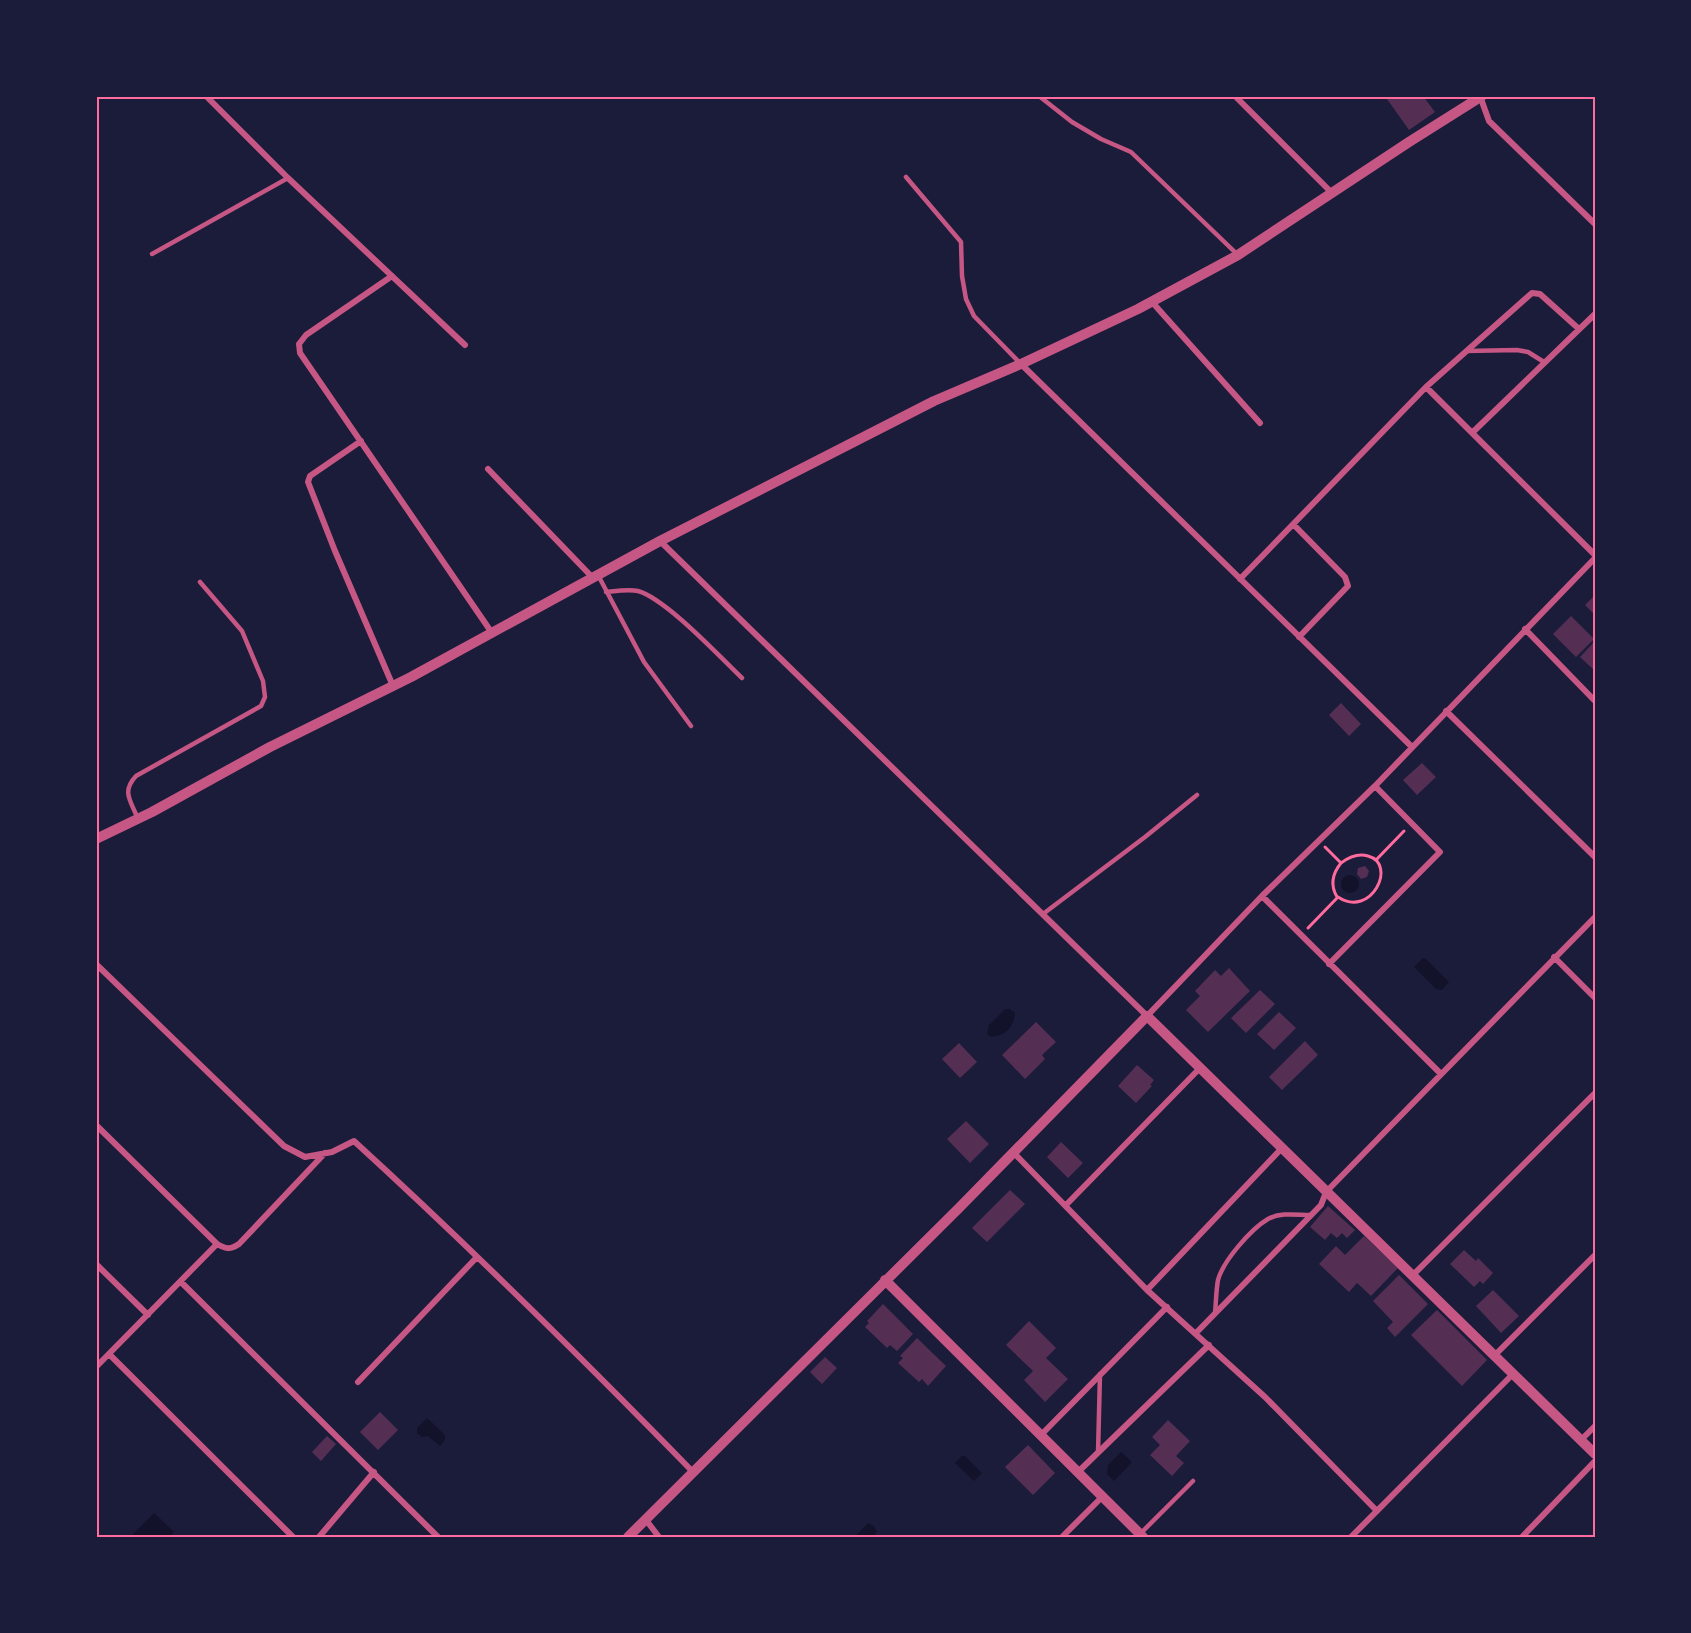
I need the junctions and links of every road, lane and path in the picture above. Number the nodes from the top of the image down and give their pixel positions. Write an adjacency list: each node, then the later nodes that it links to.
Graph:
1 (206, 96): 6 (street)
2 (1040, 96): 10 (lane)
3 (1235, 96): 7 (street)
4 (1481, 96): 7 (street); 8 (street)
5 (906, 177): 18 (lane)
6 (288, 178): 9 (lane); 11 (street)
7 (1332, 193): 10 (street)
8 (1595, 224)
9 (153, 254)
10 (1238, 255): 12 (street)
11 (392, 276): 15 (street); 22 (street)
12 (1152, 302): 18 (street); 20 (street)
13 (1595, 314): 14 (street)
14 (1579, 329): 16 (street); 17 (street)
15 (465, 345)
16 (1466, 351): 17 (lane); 19 (street)
17 (1544, 362): 21 (street)
18 (1021, 364): 25 (street); 28 (street)
19 (1426, 387): 21 (street); 24 (street)
20 (1260, 423)
21 (1473, 432): 26 (street)
22 (362, 441): 32 (street); 35 (street)
23 (488, 469): 27 (street)
24 (1294, 525): 28 (street); 33 (street)
25 (660, 541): 27 (street); 51 (street)
26 (1595, 556): 31 (street)
27 (595, 577): 30 (lane); 32 (street)
28 (1240, 579): 33 (street)
29 (200, 582): 42 (lane)
30 (606, 592): 34 (lane); 38 (lane)
31 (1525, 629): 36 (street); 37 (street)
32 (493, 634): 35 (street)
33 (1299, 637): 39 (street)
34 (742, 678)
35 (393, 686): 42 (street)
36 (1595, 701)
37 (1446, 711): 39 (street); 46 (street)
38 (691, 726)
39 (1412, 747): 40 (street)
40 (1375, 786): 43 (street); 45 (street)
41 (1197, 795): 51 (lane)
42 (138, 819): 44 (street)
43 (1412, 823): 47 (path); 56 (street)
44 (96, 839)
45 (1318, 841): 48 (path); 49 (street)
46 (1595, 857)
47 (1376, 860): 48 (path); 50 (path)
48 (1341, 863): 50 (path)
49 (1262, 896): 53 (street); 58 (street)
50 (1338, 897): 53 (path)
51 (1043, 914): 58 (street)
52 (1595, 917): 54 (street)
53 (1301, 936): 56 (street)
54 (1554, 957): 57 (street); 60 (street)
55 (96, 964): 64 (street)
56 (1329, 964): 60 (street)
57 (1595, 998)
58 (1147, 1016): 59 (street); 65 (street)
59 (1200, 1068): 63 (street); 67 (street)
60 (1440, 1073): 66 (street)
61 (1595, 1093): 73 (street)
62 (96, 1125): 69 (street)
63 (1282, 1148): 66 (street); 76 (street)
64 (325, 1153): 69 (street); 71 (street)
65 (1014, 1153): 67 (street); 74 (street)
66 (1326, 1192): 68 (street); 73 (street)
67 (1066, 1205): 76 (street)
68 (1310, 1215): 78 (street); 78 (lane)
69 (217, 1244): 75 (street)
70 (1595, 1255): 83 (street)
71 (477, 1257): 87 (street); 95 (street)
72 (96, 1264): 79 (street)
73 (1412, 1276): 83 (street)
74 (885, 1280): 89 (street); 95 (street)
75 (181, 1282): 79 (street); 94 (street)
76 (1146, 1290): 77 (street)
77 (1167, 1307): 80 (street); 85 (street)
78 (1215, 1313): 80 (street)
79 (148, 1315): 82 (street)
80 (1196, 1333): 81 (street)
81 (1209, 1345): 91 (street); 99 (street)
82 (109, 1354): 84 (street); 102 (street)
83 (1494, 1356): 86 (street)
84 (96, 1367)
85 (1100, 1374): 89 (street); 91 (lane)
86 (1513, 1374): 90 (street); 99 (street)
87 (358, 1382)
88 (1595, 1426): 90 (street)
89 (1040, 1436): 96 (street)
90 (1581, 1440): 92 (street)
91 (1098, 1453): 96 (street)
92 (1595, 1454)
93 (1595, 1461): 109 (street)
94 (374, 1472): 103 (street); 104 (street)
95 (693, 1472): 100 (street)
96 (1077, 1473): 98 (street)
97 (1193, 1481): 101 (lane)
98 (1102, 1497): 101 (street); 107 (street)
99 (1377, 1511): 108 (street)
100 (646, 1520): 105 (street); 106 (street)
101 (1141, 1535)
102 (293, 1537)
103 (319, 1537)
104 (438, 1537)
105 (628, 1537)
106 (659, 1537)
107 (1062, 1537)
108 (1351, 1537)
109 (1522, 1537)

